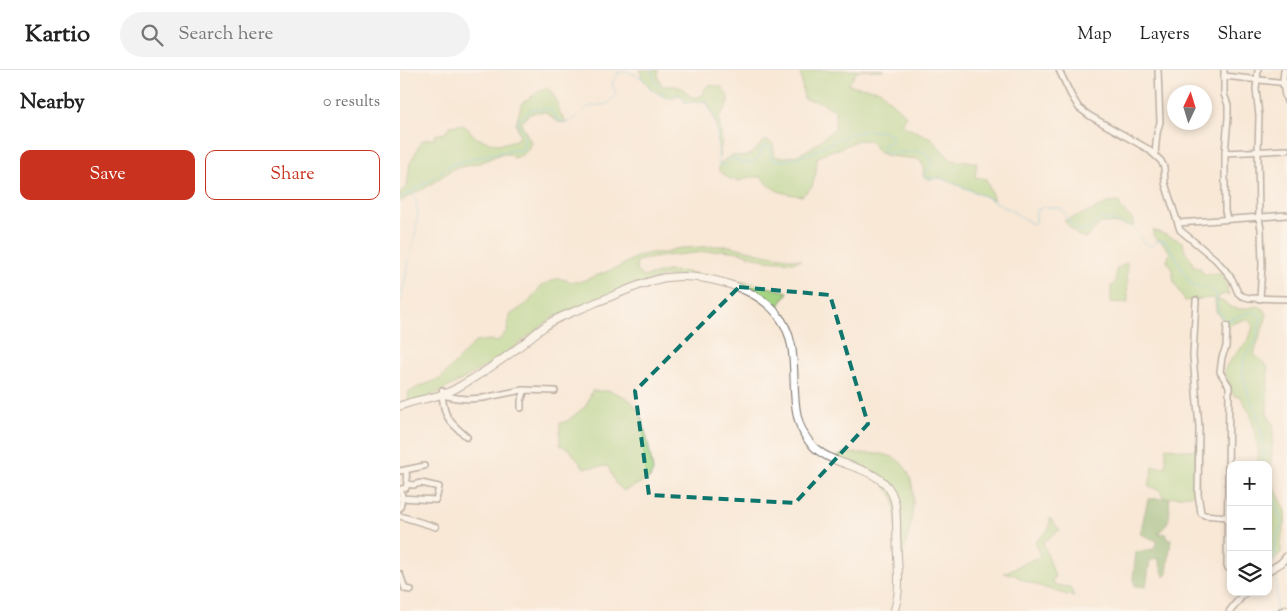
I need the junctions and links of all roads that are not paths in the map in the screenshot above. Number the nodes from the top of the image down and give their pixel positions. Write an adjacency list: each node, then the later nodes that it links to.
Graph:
1 (1059, 70): 12 (street)
2 (1158, 70): 12 (street)
3 (1258, 70): 6 (street)
4 (1284, 70): 7 (street)
5 (1224, 73): 6 (street); 11 (street)
6 (1257, 79): 7 (street); 10 (street)
7 (1285, 83): 8 (street)
8 (1287, 102)
9 (1287, 150): 10 (street)
10 (1258, 152): 11 (street); 14 (street)
11 (1225, 153): 15 (street)
12 (1154, 154): 16 (street)
13 (1287, 215): 14 (street)
14 (1259, 218): 15 (street); 17 (street)
15 (1227, 219): 16 (street)
16 (1178, 224): 17 (street)
17 (1260, 299): 18 (street)
18 (1287, 299)
19 (1196, 300): 34 (street)
20 (1227, 326): 31 (street)
21 (525, 390): 22 (street); 23 (street); 25 (street)
22 (555, 391)
23 (442, 393): 24 (highway); 26 (street); 43 (highway)
24 (400, 406)
25 (521, 408)
26 (467, 437)
27 (424, 466): 28 (street)
28 (403, 471): 29 (street)
29 (407, 484): 30 (street); 30 (street)
30 (401, 498): 32 (street)
31 (1227, 506)
32 (400, 508)
33 (400, 516): 35 (street)
34 (1227, 517): 37 (street)
35 (436, 527)
36 (1287, 556): 38 (main road)
37 (1227, 566)
38 (1273, 569)
39 (400, 574): 40 (street)
40 (411, 590)
41 (1242, 596): 44 (main road)
42 (1287, 609): 45 (street)
43 (894, 611)
44 (1230, 611)
45 (1281, 611)

